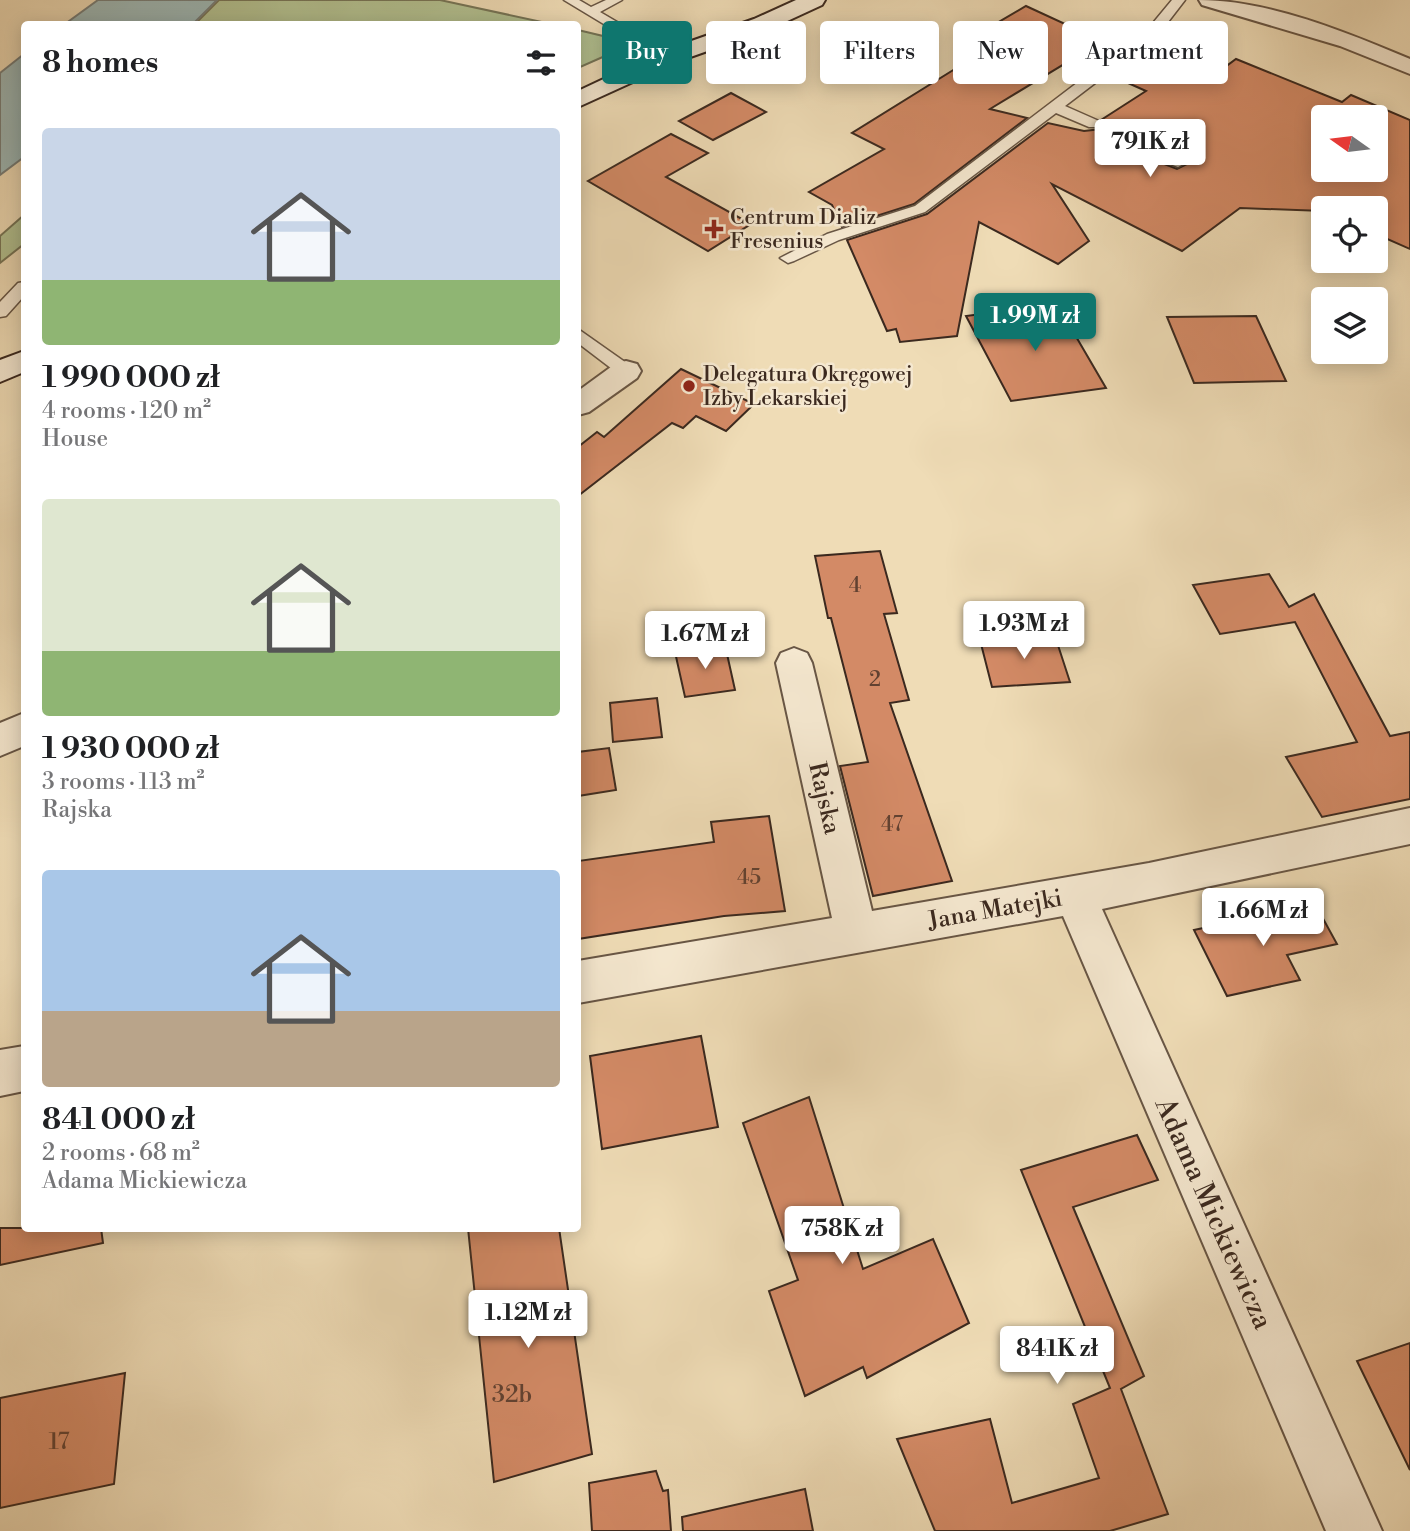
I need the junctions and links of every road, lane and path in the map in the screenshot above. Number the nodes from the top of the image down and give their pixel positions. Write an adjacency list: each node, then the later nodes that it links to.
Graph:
1 (570, 0): 7 (lane)
2 (616, 0): 7 (lane)
3 (761, 0): 9 (street)
4 (814, 0): 10 (street)
5 (1179, 0): 14 (lane)
6 (1210, 0): 11 (street)
7 (590, 12): 8 (lane)
8 (607, 21)
9 (692, 43)
10 (692, 49)
11 (1410, 67)
12 (612, 84): 13 (street)
13 (581, 99)
14 (1053, 106): 15 (lane); 16 (lane)
15 (1094, 124)
16 (788, 258)
17 (21, 290): 18 (lane)
18 (0, 312)
19 (581, 337): 21 (lane)
20 (21, 362): 22 (street)
21 (626, 371): 23 (street)
22 (0, 372)
23 (581, 403)
24 (794, 663): 29 (street, Rajska)
25 (21, 730): 26 (street)
26 (0, 740)
27 (1410, 826): 28 (street, Jana Matejki)
28 (1075, 895): 29 (street, Jana Matejki); 33 (street, Adama Mickiewicza)
29 (857, 934): 30 (street, Jana Matejki)
30 (581, 981)
31 (21, 1070): 32 (street)
32 (0, 1073)
33 (1354, 1531)

